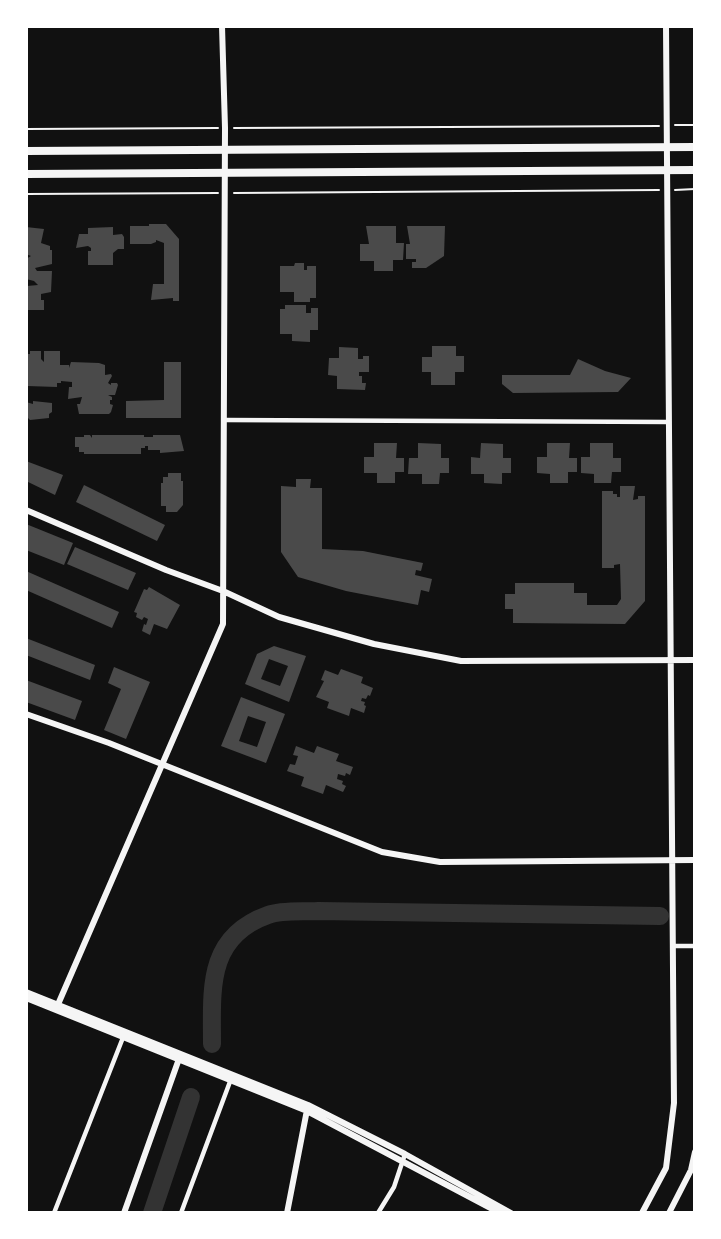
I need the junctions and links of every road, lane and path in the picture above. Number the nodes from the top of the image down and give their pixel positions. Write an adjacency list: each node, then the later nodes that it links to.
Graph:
1 (222, 26): 5 (street)
2 (666, 26): 3 (street)
3 (667, 125): 4 (path); 5 (path); 7 (street)
4 (695, 125)
5 (225, 128): 6 (path); 9 (street)
6 (26, 129)
7 (667, 147): 8 (highway); 9 (highway); 11 (street)
8 (695, 147)
9 (225, 150): 10 (highway); 13 (street)
10 (26, 151)
11 (666, 170): 12 (highway); 13 (highway); 15 (street)
12 (695, 170)
13 (224, 173): 14 (highway); 17 (street)
14 (26, 174)
15 (666, 190): 16 (path); 17 (path); 20 (street)
16 (695, 190)
17 (224, 193): 18 (path); 19 (street)
18 (26, 194)
19 (225, 420): 20 (street); 22 (street)
20 (669, 422): 23 (street)
21 (26, 510): 22 (street)
22 (223, 591): 23 (street); 26 (street)
23 (671, 660): 24 (street); 27 (street)
24 (695, 660)
25 (26, 714): 26 (street)
26 (162, 765): 27 (street); 33 (street)
27 (672, 860): 28 (street); 29 (street)
28 (695, 860)
29 (673, 943): 30 (street); 47 (street)
30 (695, 946)
31 (26, 992): 33 (street)
32 (26, 998): 33 (street)
33 (57, 1007): 34 (street)
34 (124, 1033): 35 (street); 40 (street)
35 (180, 1056): 36 (street); 41 (street)
36 (231, 1078): 37 (street); 42 (street)
37 (308, 1108): 39 (street); 43 (street)
38 (695, 1152): 48 (street)
39 (404, 1157): 44 (street); 45 (street); 46 (street)
40 (54, 1213)
41 (124, 1213)
42 (181, 1213)
43 (287, 1213)
44 (378, 1213)
45 (500, 1213)
46 (511, 1213)
47 (642, 1213)
48 (669, 1213)

